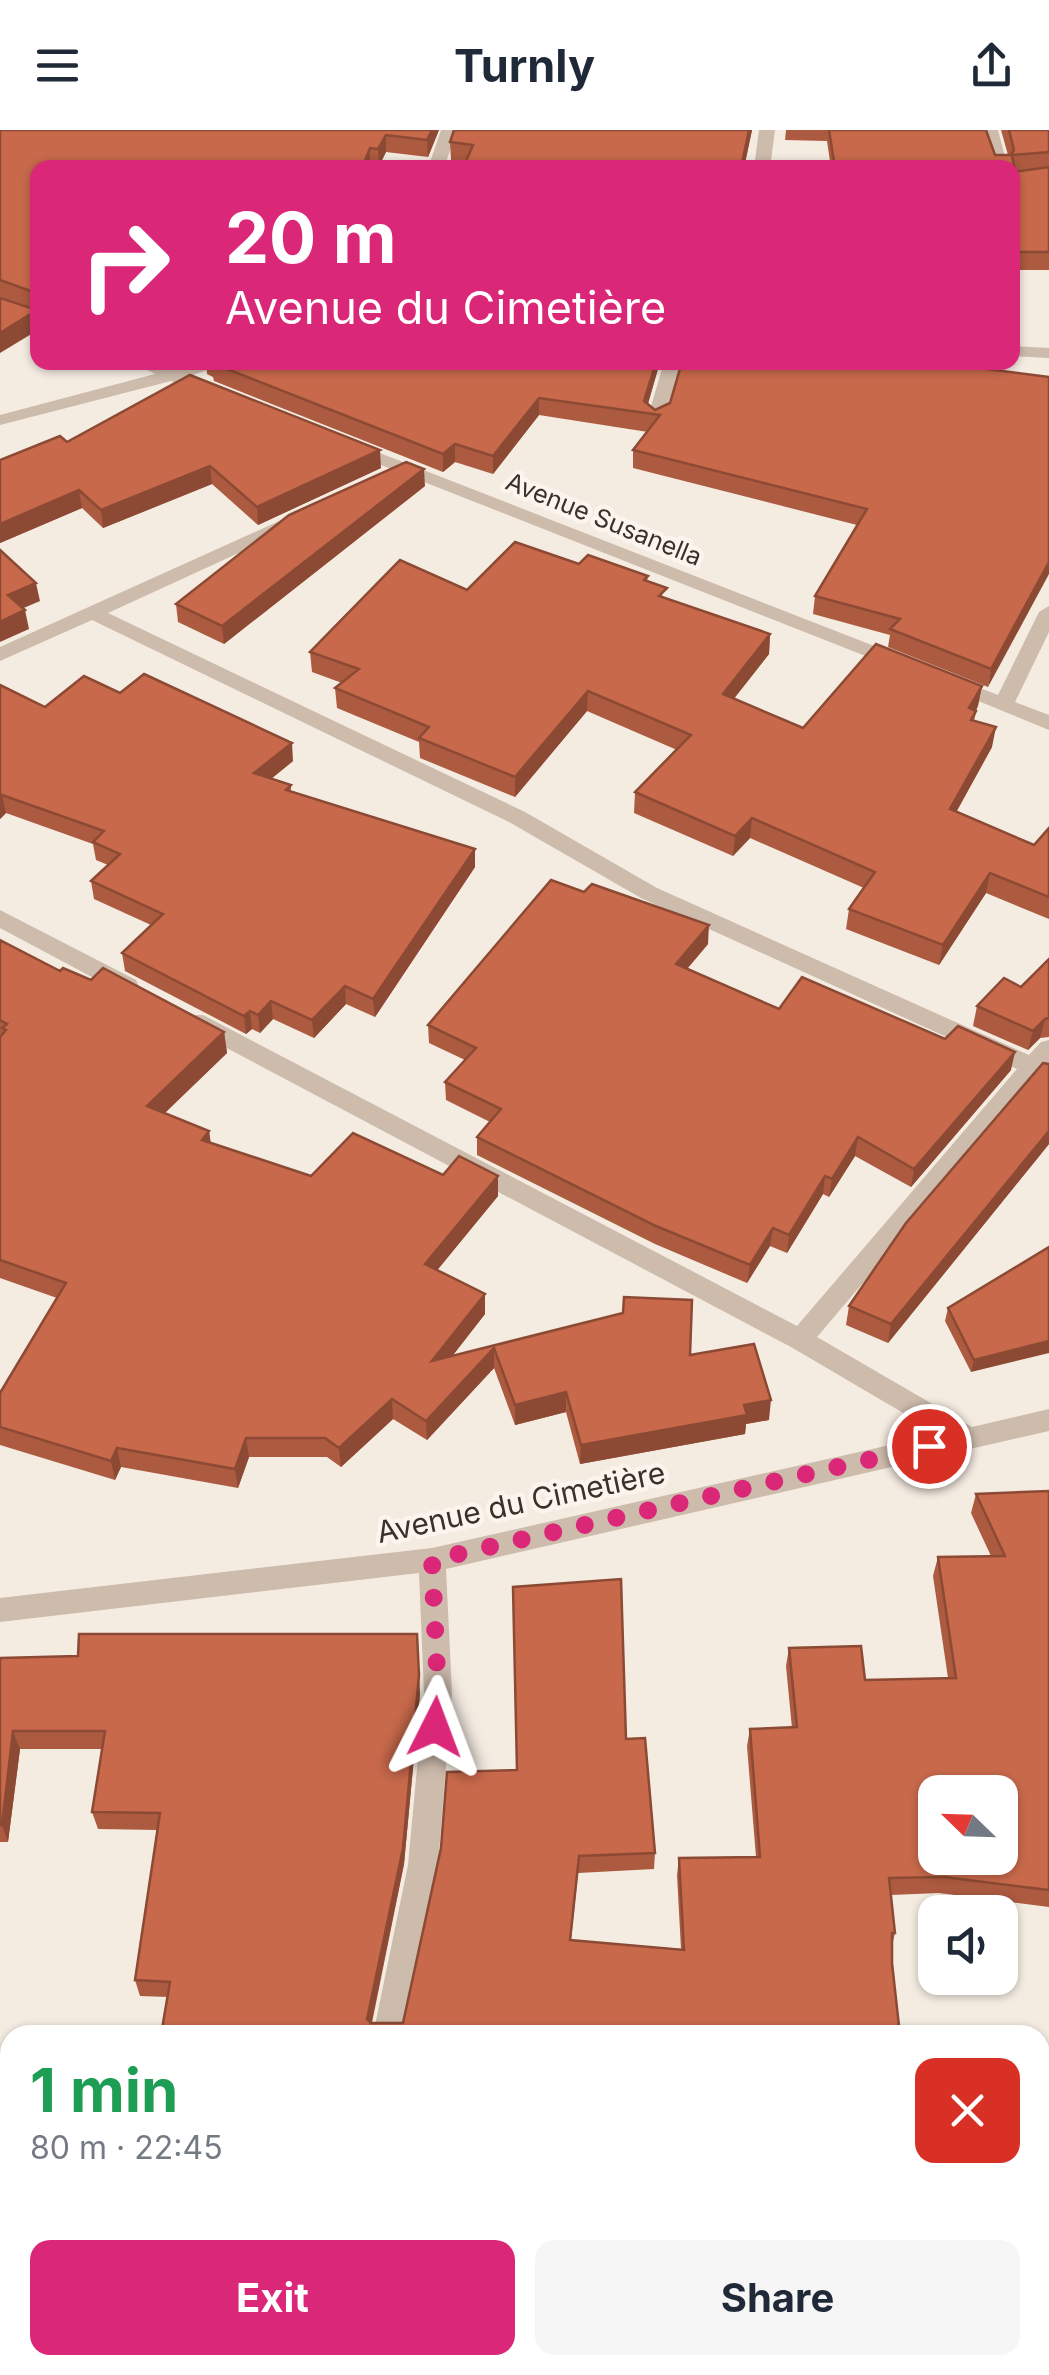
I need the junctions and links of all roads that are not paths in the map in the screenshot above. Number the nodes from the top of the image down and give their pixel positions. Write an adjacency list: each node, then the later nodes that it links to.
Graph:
1 (450, 130): 4 (street)
2 (767, 130): 5 (street)
3 (990, 130): 6 (street)
4 (439, 160)
5 (763, 160)
6 (998, 160)
7 (1020, 352): 8 (street)
8 (1049, 353)
9 (159, 370): 12 (street)
10 (187, 370): 12 (street)
11 (670, 370): 15 (street)
12 (169, 374): 13 (street); 14 (street)
13 (242, 404)
14 (0, 420)
15 (656, 420)
16 (333, 440): 17 (street, Avenue Susanella)
17 (406, 468): 18 (street); 23 (street, Avenue Susanella)
18 (372, 484)
19 (319, 508): 21 (street)
20 (1049, 612): 23 (street)
21 (92, 613): 22 (street); 26 (street)
22 (0, 656)
23 (1004, 704): 24 (street, Avenue Susanella)
24 (1049, 723)
25 (0, 918): 27 (street)
26 (1043, 1062): 27 (street)
27 (800, 1340): 29 (street)
28 (1049, 1420): 29 (street, Avenue du Cimetière)
29 (967, 1437): 30 (street, Avenue du Cimetière)
30 (432, 1560): 31 (street, Avenue du Cimetière); 32 (street)
31 (0, 1610)
32 (391, 2025)

